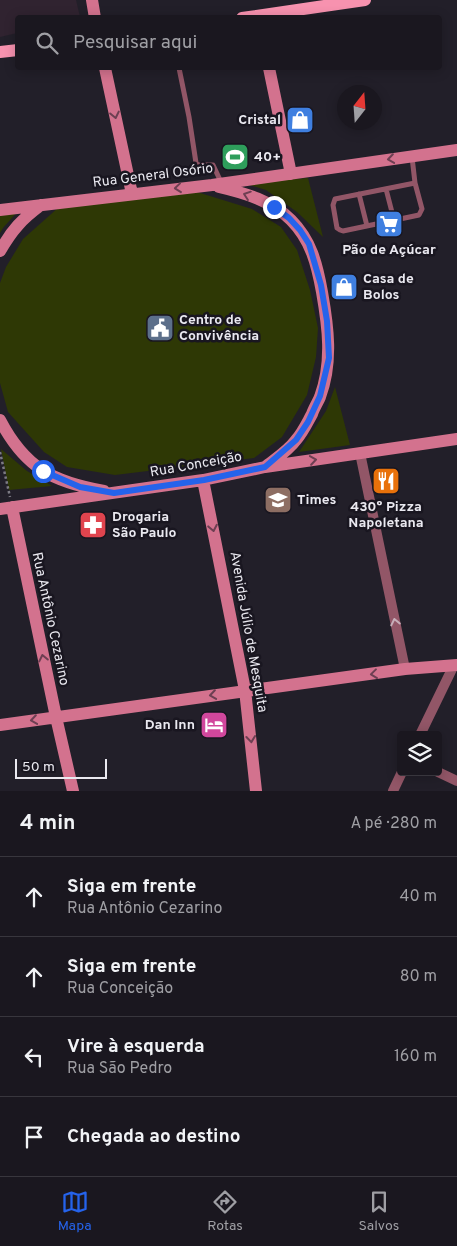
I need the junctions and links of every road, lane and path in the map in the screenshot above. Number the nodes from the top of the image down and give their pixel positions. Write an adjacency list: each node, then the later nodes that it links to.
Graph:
1 (92, 0): 3 (main road)
2 (365, 0): 4 (main road)
3 (95, 15)
4 (265, 15)
5 (15, 50): 6 (main road)
6 (0, 52)
7 (105, 70): 16 (main road, one-way to 16)
8 (179, 70): 14 (lane)
9 (269, 70): 12 (main road)
10 (457, 150): 11 (main road, Rua General Osório)
11 (412, 156): 12 (main road, Rua General Osório, one-way to 12); 13 (lane)
12 (291, 174): 14 (main road, Rua General Osório)
13 (416, 183): 15 (lane); 20 (lane)
14 (217, 184): 16 (main road, Rua General Osório, one-way to 16); 27 (main road, one-way to 14)
15 (386, 189): 17 (lane); 20 (lane)
16 (132, 194): 18 (main road, Rua General Osório)
17 (359, 194): 21 (lane); 21 (lane)
18 (41, 204): 19 (main road, Rua General Osório); 22 (main road)
19 (0, 210)
20 (394, 220): 21 (lane)
21 (367, 226)
22 (0, 251)
23 (0, 420): 29 (main road)
24 (457, 439): 26 (main road, Rua Conceição)
25 (0, 452): 30 (path)
26 (360, 453): 27 (main road, Rua Conceição, one-way to 26); 32 (street, one-way to 26)
27 (265, 467): 28 (main road, Rua Conceição)
28 (204, 480): 29 (main road, Rua Conceição); 33 (main road, Avenida Júlio de Mesquita, one-way to 33)
29 (114, 493): 30 (main road, Rua Conceição)
30 (6, 508): 34 (main road, Rua Antônio Cezarino, one-way to 30)
31 (456, 665): 32 (main road); 36 (street)
32 (405, 670): 33 (main road, one-way to 33)
33 (245, 690): 34 (main road, one-way to 34); 41 (main road, Avenida Júlio de Mesquita, one-way to 41)
34 (56, 717): 35 (main road, one-way to 35); 40 (main road, Rua Antônio Cezarino)
35 (0, 724)
36 (422, 731)
37 (442, 774): 39 (street)
38 (400, 776): 42 (street)
39 (457, 781)
40 (73, 791)
41 (256, 791)
42 (393, 791)

